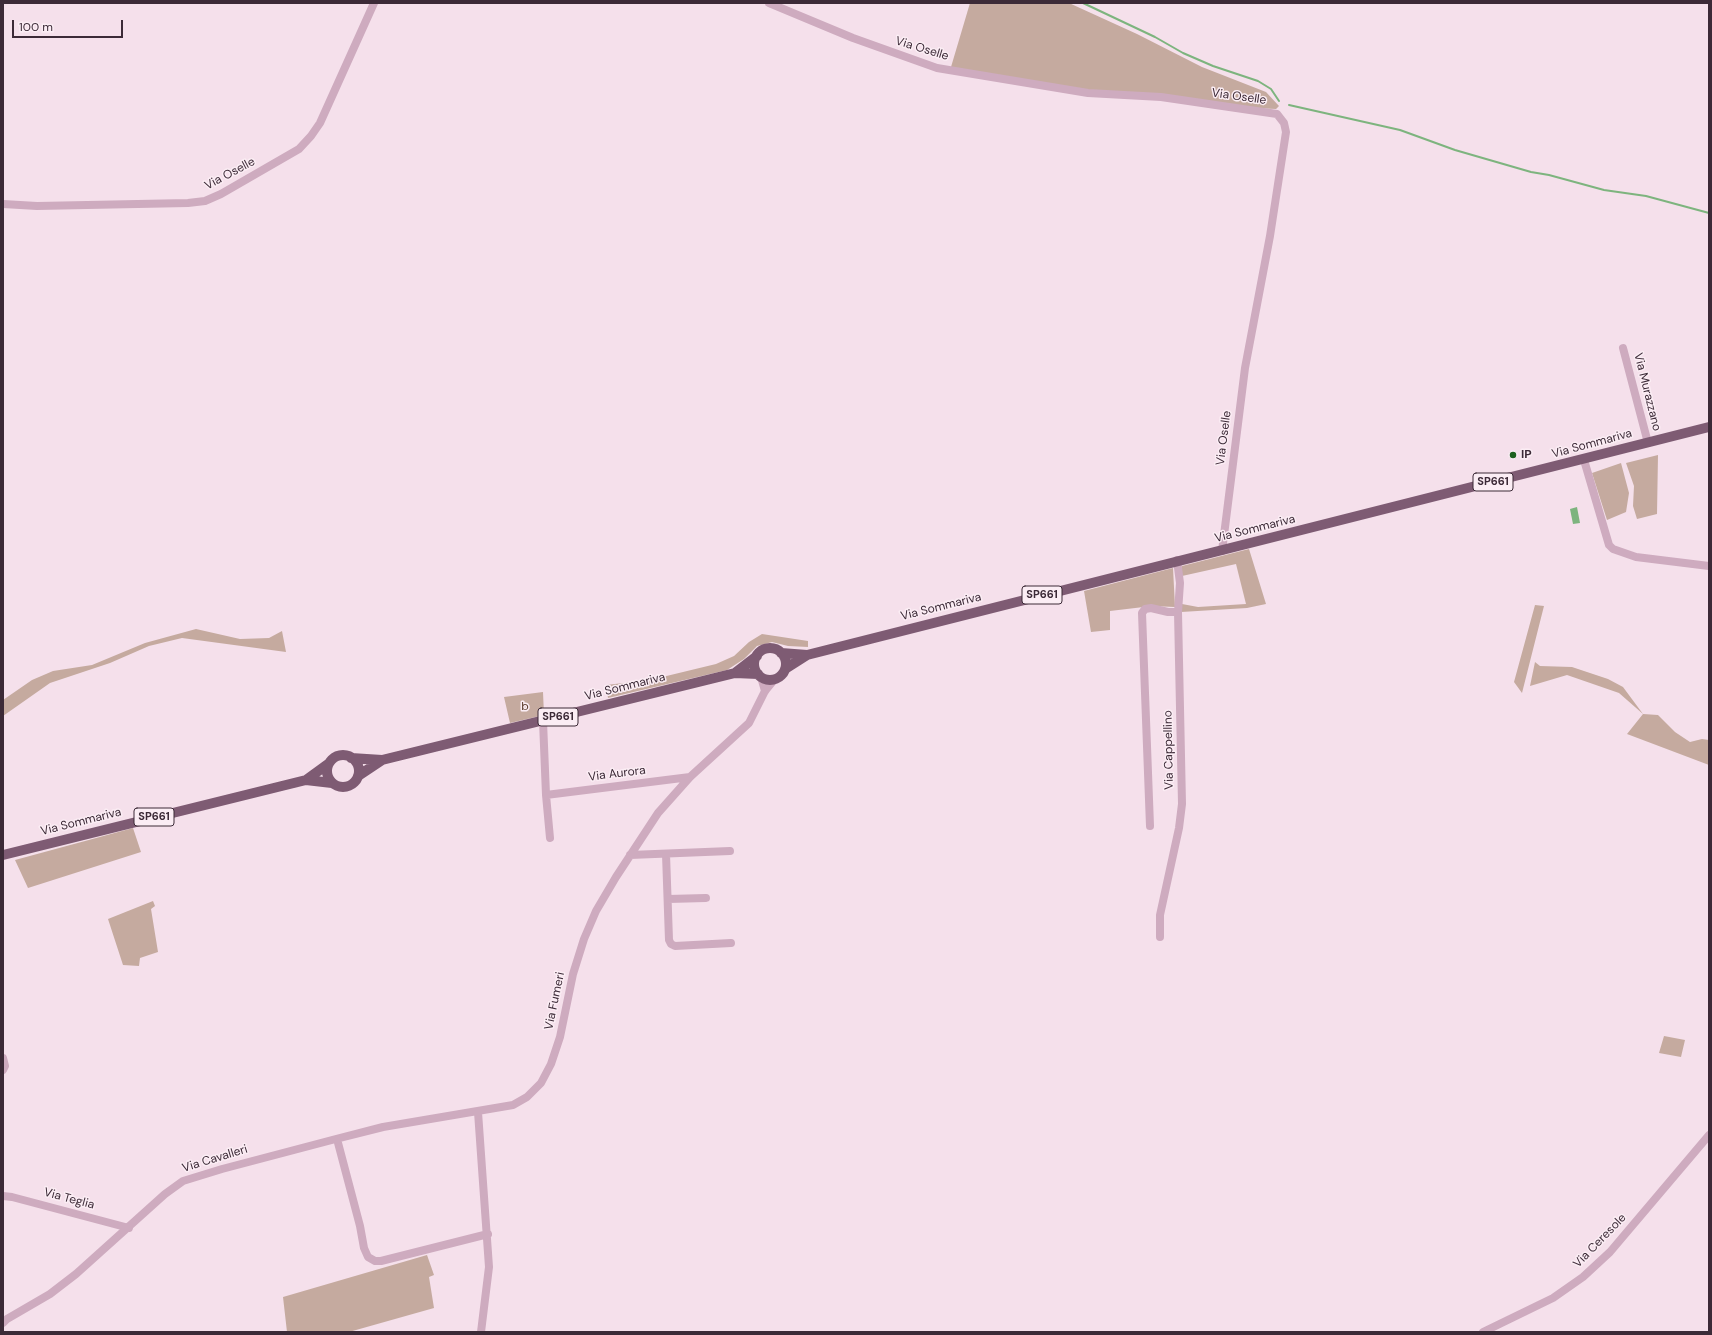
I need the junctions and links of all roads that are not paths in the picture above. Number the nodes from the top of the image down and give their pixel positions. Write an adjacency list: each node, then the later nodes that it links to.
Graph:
1 (374, 3): 3 (street, Via Oselle)
2 (769, 3): 8 (street, Via Oselle)
3 (3, 204)
4 (1623, 348): 6 (street, Via Murazzano)
5 (1709, 427): 6 (main road, Via Sommariva / SP661)
6 (1648, 443): 7 (main road, Via Sommariva / SP661)
7 (1584, 460): 8 (main road, Via Sommariva / SP661); 10 (street)
8 (1222, 551): 9 (main road, Via Sommariva / SP661)
9 (1177, 560): 11 (street, Via Cappellino); 13 (main road, Via Sommariva / SP661)
10 (1709, 566)
11 (1178, 612): 29 (street); 37 (street, Via Cappellino)
12 (781, 652): 13 (main road, Via Sommariva / SP661); 14 (main road); 15 (main road)
13 (807, 655): 15 (main road, Via Sommariva / SP661)
14 (757, 656): 16 (main road, Via Sommariva / SP661); 17 (main road)
15 (785, 669): 18 (main road)
16 (734, 672): 17 (main road, Via Sommariva / SP661); 20 (main road, Via Sommariva / SP661)
17 (759, 675): 18 (main road); 19 (street)
18 (774, 680): 19 (street, Via Fumeri)
19 (765, 691): 25 (street, Via Fumeri)
20 (543, 721): 22 (main road, Via Sommariva / SP661); 28 (street)
21 (351, 758): 22 (main road, Via Sommariva / SP661); 23 (main road); 24 (main road)
22 (382, 760): 24 (main road, Via Sommariva / SP661)
23 (328, 764): 26 (main road, Via Sommariva / SP661); 27 (main road)
24 (358, 776): 27 (main road)
25 (690, 777): 28 (street, Via Aurora); 34 (street, Via Fumeri)
26 (306, 780): 27 (main road, Via Sommariva / SP661); 33 (main road, Via Sommariva / SP661)
27 (332, 783)
28 (546, 795): 30 (street)
29 (1150, 826)
30 (550, 838)
31 (730, 851): 32 (street)
32 (666, 854): 34 (street); 36 (street)
33 (3, 855)
34 (630, 856): 41 (street, Via Fumeri)
35 (706, 898): 36 (street)
36 (668, 899): 38 (street)
37 (1160, 937)
38 (731, 943)
39 (3, 1058): 40 (street)
40 (3, 1070)
41 (478, 1112): 43 (street, Via Cavalleri); 46 (street)
42 (1709, 1135): 49 (street, Via Ceresole)
43 (337, 1139): 45 (street, Via Cavalleri); 46 (street)
44 (3, 1196): 45 (street, Via Teglia)
45 (129, 1228): 47 (street, Via Cavalleri)
46 (488, 1234): 48 (street)
47 (3, 1323)
48 (481, 1332)
49 (1483, 1332)

